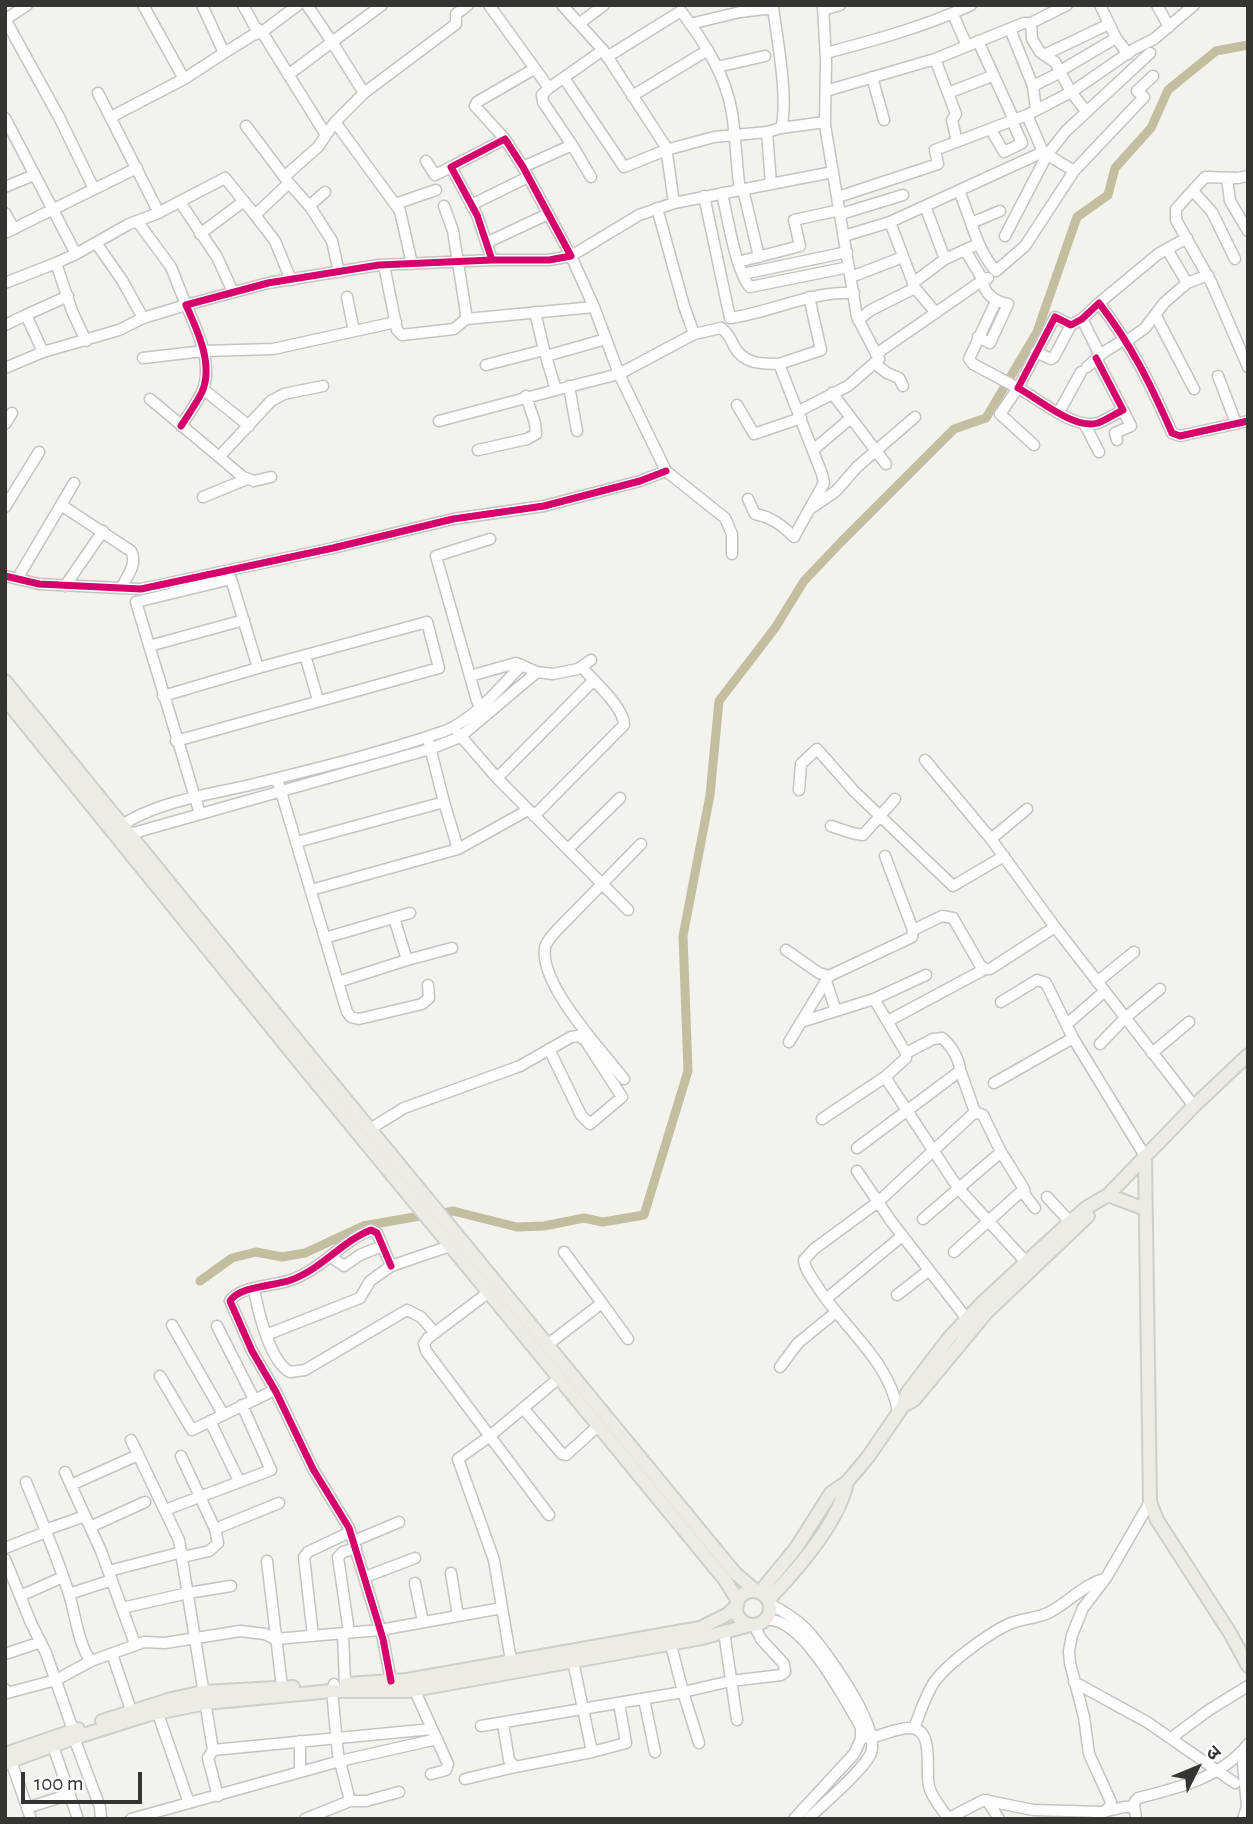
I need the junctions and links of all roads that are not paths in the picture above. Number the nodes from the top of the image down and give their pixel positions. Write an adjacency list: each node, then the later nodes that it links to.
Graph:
1 (27, 5): 22 (street)
2 (144, 5): 53 (street)
3 (202, 5): 37 (street)
4 (243, 5): 29 (street)
5 (298, 5): 29 (street)
6 (307, 5): 33 (street)
7 (382, 5): 33 (street)
8 (468, 5): 59 (street)
9 (489, 5): 46 (street)
10 (562, 5): 23 (street)
11 (604, 5): 23 (street)
12 (840, 5): 20 (street)
13 (971, 5): 21 (street)
14 (1067, 5): 24 (street)
15 (1100, 5): 26 (street)
16 (1157, 5): 27 (street)
17 (1194, 5): 27 (street)
18 (773, 7): 25 (street); 71 (street)
19 (680, 8): 25 (street); 40 (street)
20 (823, 8): 38 (street)
21 (953, 14): 35 (street); 38 (street)
22 (6, 19): 94 (street)
23 (580, 23): 40 (street)
24 (1031, 23): 28 (street); 31 (street)
25 (690, 24): 36 (street)
26 (1109, 24): 30 (street); 42 (street)
27 (1169, 27): 41 (street)
28 (1010, 29): 32 (street); 34 (street)
29 (262, 32): 37 (street); 48 (street)
30 (1116, 38): 41 (street); 47 (street)
31 (1032, 39): 34 (street); 42 (street)
32 (978, 41): 35 (street); 49 (street)
33 (332, 42): 48 (street); 59 (street)
34 (1017, 45): 54 (street)
35 (967, 46): 44 (street)
36 (708, 50): 45 (street); 61 (street)
37 (224, 53): 53 (street)
38 (826, 53): 56 (street)
39 (1150, 53): 62 (street)
40 (605, 54): 52 (street); 61 (street)
41 (1128, 54): 57 (street)
42 (1044, 55): 47 (street)
43 (765, 56): 45 (street)
44 (935, 59): 51 (street); 60 (street)
45 (717, 67): 75 (street)
46 (534, 69): 55 (street); 76 (street)
47 (1060, 72): 54 (street); 57 (street)
48 (288, 75): 74 (street)
49 (992, 76): 60 (street); 67 (street)
50 (1153, 76): 84 (street)
51 (872, 77): 56 (street); 66 (street)
52 (564, 78): 55 (street); 79 (street)
53 (184, 79): 64 (street)
54 (1034, 86): 63 (street)
55 (549, 88): 78 (street)
56 (826, 91): 69 (street)
57 (1071, 92): 62 (street); 63 (street)
58 (97, 93): 64 (street)
59 (364, 93): 68 (street)
60 (948, 93): 77 (street)
61 (632, 96): 79 (street)
62 (1086, 111): 80 (street)
63 (1032, 113): 67 (street); 80 (street)
64 (111, 117): 83 (street)
65 (5, 118): 87 (street)
66 (884, 120)
67 (1013, 121): 72 (street); 72 (street)
68 (335, 122): 74 (street); 106 (street)
69 (825, 122): 71 (street); 86 (street)
70 (246, 126): 91 (street)
71 (781, 128): 73 (street)
72 (991, 130): 77 (street)
73 (767, 132): 75 (street); 92 (street)
74 (326, 135): 91 (street)
75 (733, 135): 79 (street); 95 (street)
76 (505, 139): 82 (street); 85 (street)
77 (957, 142): 103 (street)
78 (572, 145): 85 (street); 89 (street)
79 (666, 150): 107 (street)
80 (1045, 153): 84 (street); 97 (street); 127 (street)
81 (426, 161): 82 (street)
82 (451, 167): 108 (street)
83 (137, 168): 94 (street); 117 (street)
84 (1074, 171): 147 (street)
85 (525, 172): 108 (street); 118 (street)
86 (833, 172): 92 (street); 103 (street)
87 (34, 175): 93 (street); 113 (street)
88 (1248, 176): 90 (street)
89 (591, 177)
90 (1227, 178): 98 (street); 124 (street)
91 (287, 180): 109 (street); 119 (street)
92 (771, 184): 95 (street)
93 (5, 187)
94 (94, 189): 113 (street)
95 (742, 189): 100 (street); 137 (street)
96 (436, 190): 106 (street)
97 (959, 191): 111 (street); 122 (street)
98 (1192, 191): 128 (street); 140 (street)
99 (325, 192): 109 (street)
100 (722, 193): 102 (street); 144 (street)
101 (902, 195): 115 (street)
102 (704, 196): 107 (street); 161 (street)
103 (838, 197): 115 (street)
104 (244, 201): 105 (street); 119 (street); 125 (street)
105 (180, 202): 117 (street); 125 (street)
106 (395, 204): 145 (street)
107 (674, 204): 112 (street)
108 (471, 205): 130 (street)
109 (309, 206): 148 (street)
110 (443, 206): 142 (street)
111 (925, 206): 121 (street); 139 (street)
112 (657, 208): 136 (street); 177 (street)
113 (54, 210): 123 (street); 135 (street)
114 (1000, 211): 122 (street)
115 (841, 212): 126 (street); 137 (street)
116 (5, 213): 123 (street)
117 (159, 213): 120 (street)
118 (548, 214): 130 (street); 136 (street)
119 (255, 215): 152 (street)
120 (136, 221): 129 (street); 163 (street)
121 (890, 222): 126 (street); 138 (street)
122 (971, 223): 131 (street)
123 (10, 231)
124 (1248, 231)
125 (200, 234): 157 (street)
126 (844, 236): 134 (street)
127 (1005, 236)
128 (1187, 238): 132 (street); 151 (street)
129 (96, 243): 135 (street); 169 (street)
130 (486, 243): 141 (street)
131 (978, 244): 133 (street); 147 (street)
132 (1167, 249): 155 (street); 162 (street)
133 (965, 250): 139 (street); 153 (street)
134 (847, 251): 149 (street); 150 (street)
135 (76, 254): 143 (street)
136 (571, 256): 141 (street); 164 (street)
137 (759, 257): 144 (street)
138 (903, 257): 149 (street); 156 (street)
139 (945, 259): 156 (street)
140 (1235, 259)
141 (492, 260): 142 (street)
142 (459, 261): 145 (street); 170 (street)
143 (56, 262): 154 (street); 159 (street)
144 (738, 262): 150 (street)
145 (412, 264): 146 (street)
146 (384, 265): 148 (street); 173 (street)
147 (996, 271): 153 (street)
148 (339, 272): 152 (street)
149 (850, 272): 150 (street); 158 (street)
150 (743, 274)
151 (1208, 275): 155 (street); 190 (street)
152 (291, 279): 157 (street)
153 (983, 280): 166 (street); 194 (street)
154 (5, 283)
155 (1187, 283): 168 (street)
156 (914, 286): 166 (street); 172 (street)
157 (233, 292): 163 (street)
158 (854, 293): 161 (street); 172 (street)
159 (68, 296): 167 (street); 180 (street)
160 (347, 297): 176 (street)
161 (810, 297): 188 (street)
162 (1099, 303): 171 (street); 179 (street)
163 (187, 305): 169 (street); 181 (street)
164 (594, 307): 165 (street); 178 (street)
165 (535, 312): 170 (street); 184 (street)
166 (936, 313): 187 (street)
167 (26, 316): 174 (street); 182 (street)
168 (1156, 316): 179 (street); 199 (street)
169 (143, 318): 180 (street)
170 (466, 318): 173 (street)
171 (1082, 319): 175 (street); 185 (street)
172 (858, 320): 187 (street)
173 (396, 321): 176 (street)
174 (5, 325)
175 (1071, 325): 183 (street); 183 (street)
176 (354, 331): 181 (street)
177 (694, 334): 188 (street); 192 (street)
178 (606, 340): 184 (street); 192 (street)
179 (1126, 340): 185 (street); 213 (street)
180 (86, 341): 182 (street)
181 (204, 351): 186 (street); 198 (street)
182 (43, 352): 191 (street)
183 (1036, 352): 194 (street)
184 (545, 353): 189 (street); 200 (street)
185 (1098, 357): 205 (street); 206 (street)
186 (143, 358)
187 (875, 358): 196 (street); 201 (street)
188 (779, 364): 208 (street)
189 (486, 365)
190 (1248, 367)
191 (5, 368)
192 (619, 374): 197 (street); 228 (street)
193 (1218, 376): 213 (street)
194 (1011, 385): 206 (street); 220 (street)
195 (323, 386): 217 (street)
196 (903, 386)
197 (569, 387): 200 (street); 218 (street)
198 (204, 389): 216 (street); 217 (street)
199 (1194, 389)
200 (556, 390): 202 (street)
201 (832, 393): 208 (street); 210 (street)
202 (527, 396): 211 (street); 221 (street)
203 (150, 399): 216 (street)
204 (737, 405): 208 (street)
205 (1123, 410): 215 (street); 219 (street)
206 (1059, 412): 215 (street)
207 (12, 413): 214 (street)
208 (800, 415): 222 (street)
209 (915, 417): 223 (street)
210 (851, 418): 222 (street); 223 (street)
211 (439, 421)
212 (1248, 421): 213 (street)
213 (1236, 423)
214 (5, 424)
215 (1085, 425): 225 (street)
216 (181, 426): 226 (street)
217 (249, 426): 226 (street)
218 (577, 431)
219 (1117, 440)
220 (1034, 444)
221 (478, 450)
222 (813, 450): 236 (street)
223 (876, 450): 227 (street); 236 (street)
224 (39, 452): 235 (street)
225 (1099, 452)
226 (219, 457): 230 (street)
227 (886, 464)
228 (666, 471): 239 (street); 243 (street)
229 (271, 477): 230 (street)
230 (247, 479): 232 (street)
231 (74, 483): 234 (street)
232 (203, 497)
233 (748, 499): 236 (street)
234 (61, 505): 237 (street); 241 (street)
235 (5, 507)
236 (811, 508)
237 (103, 531): 242 (street); 243 (street)
238 (490, 539): 250 (street)
239 (732, 554)
240 (5, 576): 241 (street)
241 (17, 579): 242 (street)
242 (65, 586): 243 (street)
243 (121, 588)
244 (244, 620): 245 (street); 245 (street); 248 (street)
245 (149, 646): 253 (street)
246 (305, 655): 248 (street); 255 (street); 255 (street)
247 (522, 665): 249 (street); 250 (street); 256 (street)
248 (258, 668): 253 (street)
249 (537, 672): 252 (street); 257 (street)
250 (470, 676): 256 (street)
251 (5, 681): 277 (main road)
252 (593, 681): 265 (street); 273 (street)
253 (163, 696): 261 (street)
254 (5, 699): 277 (main road)
255 (318, 699): 261 (street)
256 (481, 707): 257 (street); 258 (street)
257 (487, 716): 260 (street)
258 (454, 727): 259 (street); 260 (street)
259 (428, 737): 262 (street); 264 (street)
260 (460, 737): 262 (street); 265 (street)
261 (176, 741): 268 (street)
262 (430, 749): 267 (street); 271 (street)
263 (925, 760): 278 (street)
264 (277, 778): 267 (street); 268 (street)
265 (497, 778): 273 (street)
266 (799, 790): 275 (street)
267 (281, 791): 274 (street); 279 (street)
268 (194, 798): 274 (street); 277 (street)
269 (620, 798): 282 (street)
270 (895, 799): 275 (street)
271 (444, 803): 279 (street); 281 (street)
272 (1027, 809): 278 (street)
273 (531, 813): 281 (street); 282 (street)
274 (200, 814): 277 (street)
275 (881, 817): 276 (street); 284 (street)
276 (831, 826)
277 (121, 833): 328 (main road); 346 (main road)
278 (991, 839): 284 (street)
279 (297, 842): 286 (street)
280 (640, 844): 285 (street)
281 (458, 849): 286 (street)
282 (568, 849): 285 (street)
283 (885, 856): 291 (street)
284 (1004, 856): 290 (street)
285 (603, 884): 287 (street); 322 (street)
286 (311, 890): 292 (street)
287 (628, 909)
288 (410, 913): 289 (street)
289 (394, 918): 292 (street); 296 (street)
290 (1055, 926): 297 (street); 301 (street)
291 (913, 929): 297 (street); 299 (street)
292 (325, 938): 300 (street)
293 (452, 948): 296 (street)
294 (786, 950): 299 (street)
295 (1134, 952): 301 (street)
296 (407, 960): 300 (street)
297 (985, 969): 309 (street)
298 (926, 975): 305 (street)
299 (828, 978): 307 (street); 310 (street)
300 (338, 982): 302 (street)
301 (1097, 982): 304 (street)
302 (428, 985)
303 (1160, 989): 308 (street)
304 (1105, 991): 308 (street); 312 (street)
305 (874, 999): 307 (street); 309 (street)
306 (1001, 1002): 312 (street)
307 (836, 1011): 310 (street)
308 (1125, 1018): 315 (street); 318 (street)
309 (888, 1021): 317 (street)
310 (801, 1022): 314 (street)
311 (1189, 1022): 318 (street)
312 (1067, 1024): 313 (street)
313 (1073, 1038): 323 (street); 332 (street)
314 (789, 1042)
315 (1100, 1044)
316 (550, 1049): 316 (street); 328 (street)
317 (906, 1053): 320 (street); 321 (street)
318 (1152, 1053): 324 (street)
319 (1248, 1055): 324 (main road)
320 (960, 1070): 325 (street); 326 (street)
321 (886, 1077): 325 (street); 327 (street)
322 (624, 1079)
323 (994, 1083)
324 (1194, 1106): 332 (main road)
325 (907, 1110): 329 (street); 330 (street)
326 (975, 1112): 330 (street); 331 (street)
327 (822, 1119)
328 (370, 1129): 365 (main road)
329 (857, 1148)
330 (933, 1150): 334 (street); 338 (street)
331 (1001, 1152): 334 (street); 335 (street)
332 (1145, 1156): 337 (main road); 340 (main road)
333 (857, 1171): 338 (street)
334 (958, 1188): 341 (street); 343 (street)
335 (1024, 1189): 339 (street); 343 (street)
336 (1047, 1197): 342 (street)
337 (1105, 1197): 340 (main road); 342 (main road); 373 (main road)
338 (878, 1202): 344 (street); 356 (street)
339 (1035, 1208)
340 (1146, 1209): 388 (main road)
341 (923, 1219)
342 (1070, 1222): 350 (main road)
343 (989, 1223): 348 (street); 350 (street)
344 (902, 1236): 352 (street); 356 (street)
345 (382, 1245): 349 (street); 349 (street); 351 (street)
346 (450, 1246): 351 (street); 354 (main road)
347 (564, 1252): 357 (street)
348 (954, 1252)
349 (331, 1257): 353 (street)
350 (1026, 1262): 359 (main road)
351 (391, 1266): 363 (street)
352 (928, 1271): 355 (street); 359 (street)
353 (254, 1289): 363 (street); 369 (street)
354 (489, 1292): 362 (street); 368 (main road)
355 (897, 1296)
356 (826, 1299): 358 (street)
357 (602, 1303): 364 (street); 365 (street)
358 (836, 1312): 366 (street); 373 (street)
359 (967, 1319): 373 (main road)
360 (172, 1325): 374 (street)
361 (217, 1326): 370 (street)
362 (435, 1333): 363 (street); 377 (street)
363 (266, 1335)
364 (628, 1339)
365 (547, 1345): 413 (main road)
366 (780, 1367)
367 (160, 1376): 375 (street)
368 (559, 1378): 372 (street); 376 (main road)
369 (275, 1390): 370 (street); 397 (street)
370 (254, 1399): 371 (street)
371 (242, 1405): 374 (street); 382 (street)
372 (523, 1408): 376 (street); 377 (street)
373 (901, 1409): 384 (main road)
374 (223, 1414): 375 (street)
375 (210, 1421): 382 (street)
376 (598, 1426): 414 (main road)
377 (490, 1436): 391 (street); 416 (street)
378 (131, 1440): 379 (street)
379 (138, 1455): 385 (street); 390 (street)
380 (181, 1456): 386 (street)
381 (65, 1472): 385 (street)
382 (239, 1481): 386 (street)
383 (26, 1482): 396 (street)
384 (847, 1482): 413 (main road); 413 (main road)
385 (71, 1485): 392 (street)
386 (199, 1495): 390 (street); 395 (street)
387 (145, 1502): 394 (street)
388 (1150, 1502): 407 (street); 434 (main road)
389 (279, 1503): 395 (street)
390 (164, 1510): 399 (street)
391 (549, 1515)
392 (85, 1516): 394 (street); 396 (street)
393 (400, 1522): 397 (street)
394 (90, 1527): 404 (street)
395 (215, 1529): 399 (street)
396 (46, 1531): 398 (street); 405 (street)
397 (353, 1540): 406 (street); 422 (street); 423 (street)
398 (5, 1548)
399 (183, 1554): 404 (street); 410 (street)
400 (415, 1558): 406 (street)
401 (5, 1559): 412 (street)
402 (267, 1561): 425 (street)
403 (452, 1573): 417 (street)
404 (110, 1576): 411 (street); 415 (street)
405 (63, 1577): 411 (street); 412 (street)
406 (365, 1577): 420 (street)
407 (1105, 1578): 438 (street); 455 (street)
408 (415, 1583): 418 (street)
409 (231, 1586): 410 (street)
410 (188, 1593): 415 (street); 424 (street)
411 (69, 1594): 431 (street)
412 (20, 1596): 427 (street)
413 (764, 1597): 414 (main road); 419 (main road); 457 (street)
414 (737, 1603): 419 (main road); 426 (main road)
415 (122, 1608): 428 (street)
416 (502, 1608): 417 (street); 432 (street)
417 (458, 1616): 418 (street)
418 (423, 1622): 420 (street)
419 (757, 1623): 421 (main road); 437 (street); 457 (street)
420 (380, 1630): 422 (street); 436 (street)
421 (724, 1632): 426 (main road); 437 (street)
422 (346, 1633): 423 (street); 439 (street)
423 (313, 1636): 425 (street)
424 (195, 1639): 425 (street); 428 (street); 445 (street)
425 (277, 1639): 441 (street)
426 (669, 1639): 432 (main road); 433 (main road); 444 (street)
427 (41, 1642): 429 (street); 435 (street)
428 (135, 1644): 430 (street)
429 (5, 1654)
430 (112, 1654): 431 (street); 450 (street)
431 (91, 1661): 435 (street)
432 (511, 1661): 436 (main road)
433 (573, 1661): 443 (main road); 449 (street)
434 (1248, 1666)
435 (56, 1680): 442 (street); 456 (street)
436 (391, 1681): 439 (main road)
437 (731, 1681): 444 (street); 451 (street)
438 (1074, 1682): 458 (street); 485 (street)
439 (337, 1686): 441 (main road); 443 (main road); 445 (main road); 459 (street)
440 (1248, 1686): 458 (street)
441 (282, 1688): 445 (main road)
442 (5, 1689)
443 (414, 1689): 454 (street)
444 (683, 1692): 446 (street); 462 (street)
445 (205, 1698): 448 (main road); 465 (street)
446 (644, 1699): 447 (street); 467 (street)
447 (619, 1703): 449 (street); 466 (street)
448 (157, 1708): 450 (main road); 481 (street)
449 (583, 1708): 452 (street); 466 (street)
450 (133, 1716): 456 (main road)
451 (737, 1720)
452 (503, 1724): 453 (street); 470 (street)
453 (481, 1726)
454 (432, 1729): 459 (street); 460 (street)
455 (909, 1729): 457 (street); 493 (street)
456 (73, 1734): 463 (main road); 468 (main road); 488 (street)
457 (867, 1738): 491 (street); 492 (street)
458 (1171, 1738): 471 (street)
459 (337, 1739): 461 (street); 469 (street)
460 (437, 1739): 469 (street); 473 (street)
461 (300, 1741): 465 (street); 472 (street)
462 (699, 1743)
463 (53, 1746): 468 (main road); 477 (street)
464 (1245, 1748): 471 (street); 483 (street)
465 (213, 1749): 478 (street)
466 (592, 1752): 470 (street)
467 (655, 1752)
468 (7, 1759): 484 (street)
469 (340, 1761): 472 (street); 480 (street)
470 (515, 1767): 474 (street)
471 (1216, 1771): 475 (street); 482 (street)
472 (300, 1772): 478 (street)
473 (431, 1774)
474 (465, 1779)
475 (1235, 1783)
476 (399, 1791): 480 (street)
477 (70, 1794): 484 (street); 487 (street)
478 (218, 1796): 481 (street)
479 (987, 1800): 485 (street); 493 (street); 494 (street)
480 (350, 1801): 490 (street)
481 (189, 1803): 489 (street)
482 (1133, 1807): 485 (street); 495 (street)
483 (1247, 1807): 496 (street)
484 (27, 1808): 486 (street)
485 (1100, 1815)
486 (31, 1819)
487 (78, 1819)
488 (101, 1819)
489 (133, 1819)
490 (305, 1819)
491 (794, 1819)
492 (808, 1819)
493 (948, 1819)
494 (999, 1819)
495 (1136, 1819)
496 (1243, 1819)

